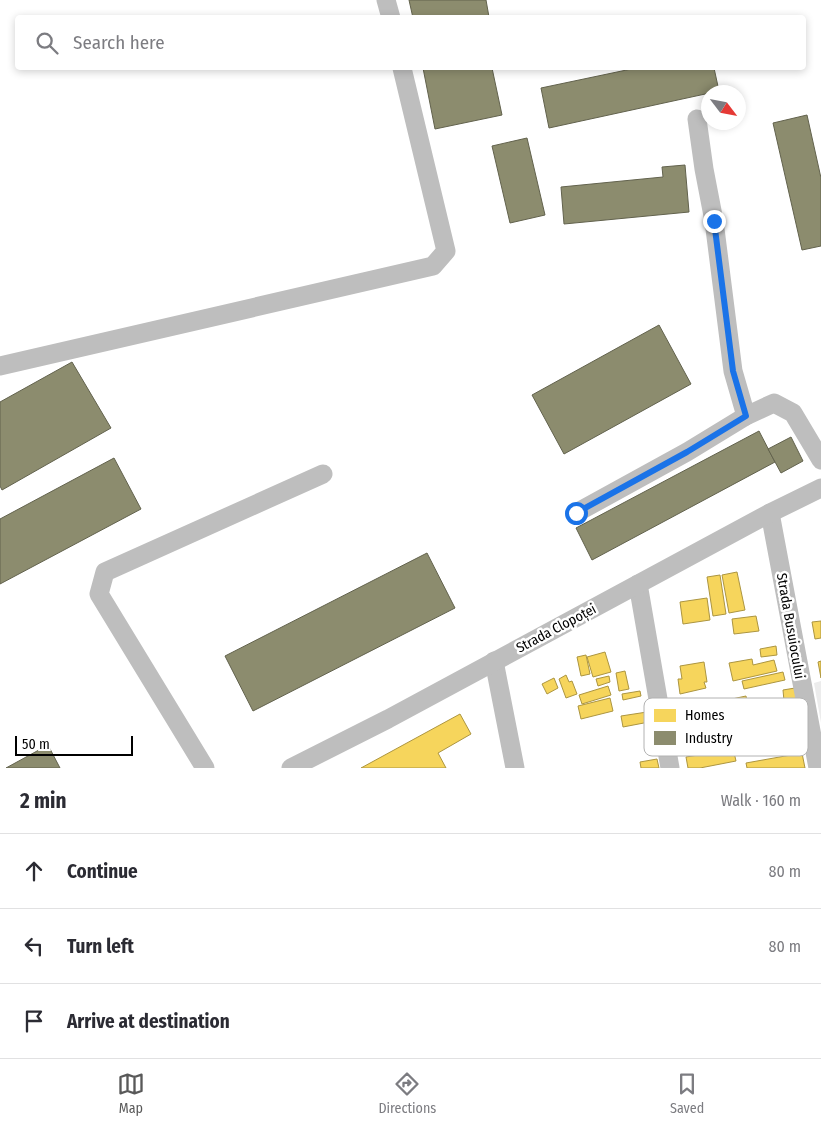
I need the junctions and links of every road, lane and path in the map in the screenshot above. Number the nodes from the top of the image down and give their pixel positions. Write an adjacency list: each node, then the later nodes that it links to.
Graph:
1 (386, 0): 2 (street)
2 (389, 15)
3 (402, 70): 5 (street)
4 (697, 119): 6 (street)
5 (0, 366)
6 (746, 416): 7 (street); 11 (street)
7 (821, 460)
8 (322, 474): 17 (street)
9 (821, 488): 10 (street, Strada Clopoței)
10 (770, 512): 12 (street, Strada Clopoței); 15 (street, Strada Busuiocului)
11 (576, 513)
12 (638, 584): 13 (street, Strada Clopoței); 14 (street)
13 (494, 661): 18 (street, Strada Clopoței); 19 (street)
14 (658, 698)
15 (805, 698)
16 (808, 715): 20 (street, Strada Busuiocului)
17 (205, 768)
18 (291, 768)
19 (515, 768)
20 (818, 768)

